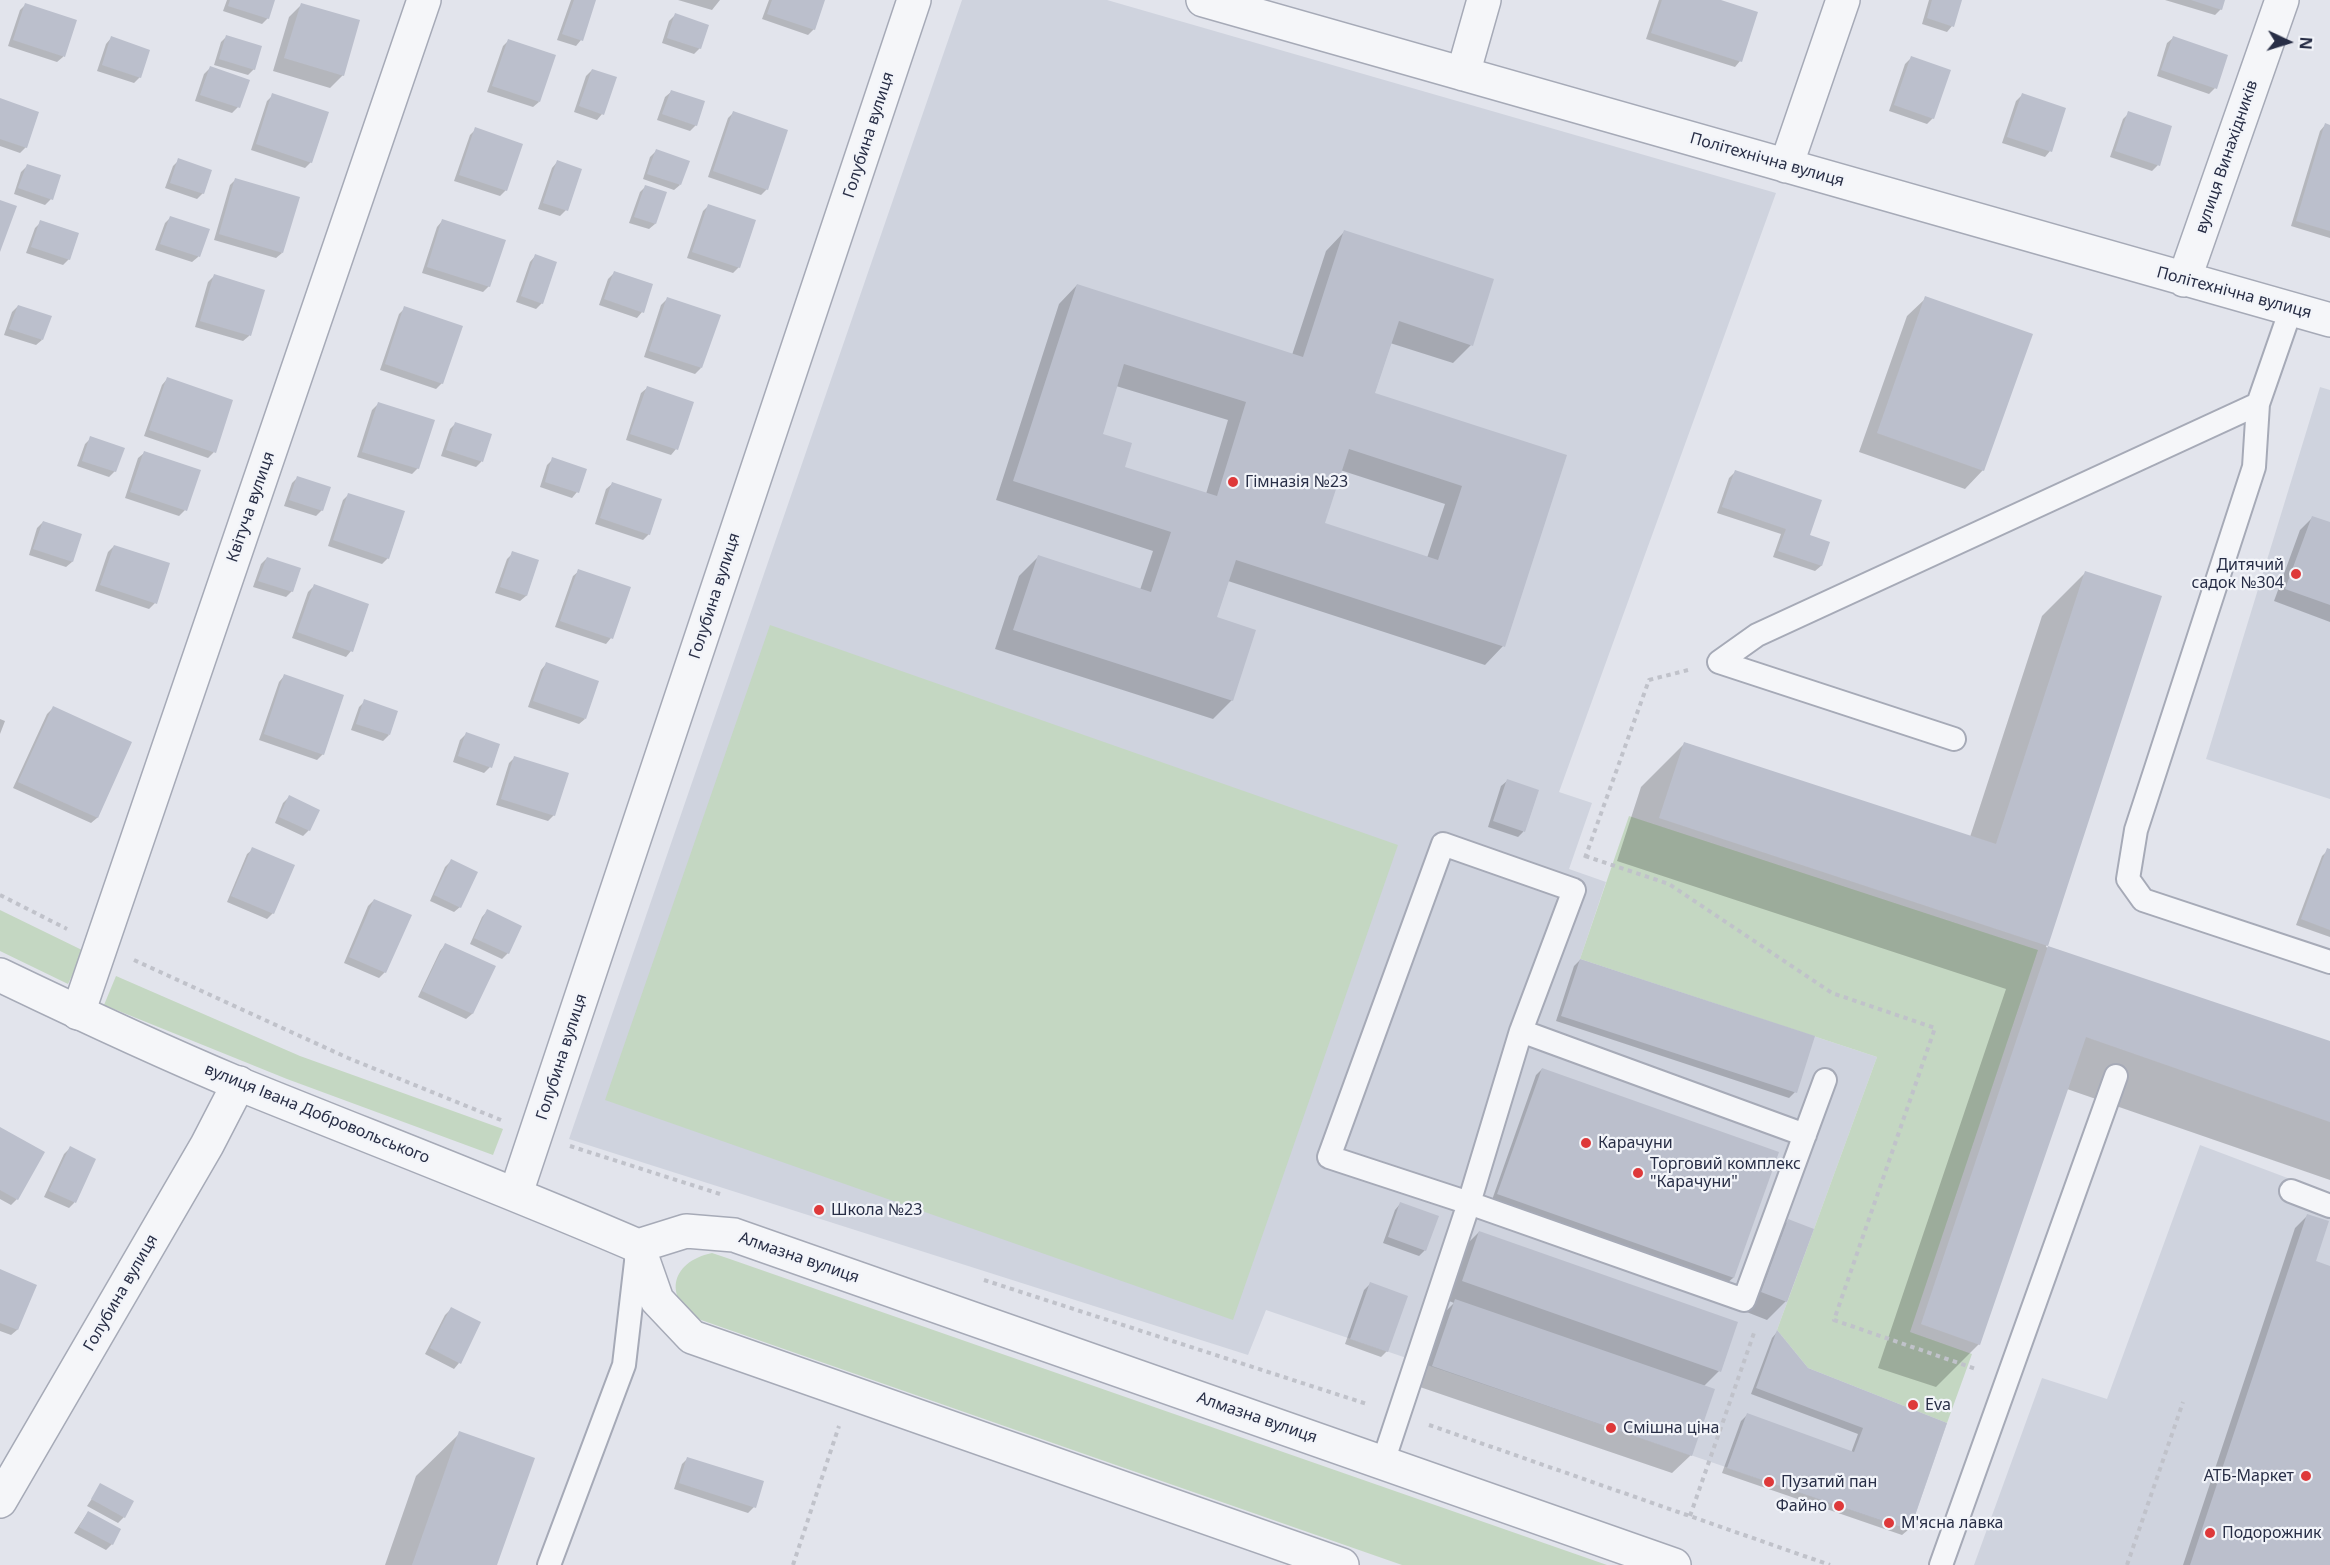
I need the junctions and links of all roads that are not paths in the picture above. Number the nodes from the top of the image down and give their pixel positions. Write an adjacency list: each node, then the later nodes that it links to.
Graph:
1 (424, 0): 16 (street, Квітуча вулиця)
2 (914, 0): 23 (street, Голубина вулиця)
3 (1203, 0): 7 (street, Політехнічна вулиця)
4 (1484, 0): 7 (street)
5 (1843, 0): 8 (street)
6 (2282, 0): 9 (street, вулиця Винахідників)
7 (1463, 74): 8 (street, Політехнічна вулиця)
8 (1786, 166): 9 (street, Політехнічна вулиця)
9 (2184, 280): 10 (street, Політехнічна вулиця)
10 (2290, 309): 11 (street, Політехнічна вулиця); 12 (lane)
11 (2330, 320)
12 (2258, 404): 13 (lane); 14 (lane)
13 (1954, 739)
14 (2330, 962)
15 (0, 975): 16 (street, вулиця Івана Добровольського)
16 (78, 1013): 20 (street, вулиця Івана Добровольського)
17 (1521, 1031): 21 (lane); 24 (lane); 24 (lane)
18 (2116, 1076): 32 (lane)
19 (1825, 1080): 21 (lane)
20 (238, 1083): 23 (street, вулиця Івана Добровольського); 28 (street, Голубина вулиця)
21 (1805, 1135): 24 (lane)
22 (2291, 1191): 25 (lane)
23 (516, 1193): 26 (street, вулиця Івана Добровольського)
24 (1468, 1203): 27 (lane)
25 (2330, 1206)
26 (638, 1246): 27 (street, Алмазна вулиця); 29 (lane); 30 (street)
27 (1383, 1462): 31 (street, Алмазна вулиця)
28 (0, 1501)
29 (549, 1565)
30 (1342, 1565)
31 (1674, 1565)
32 (1941, 1565)

